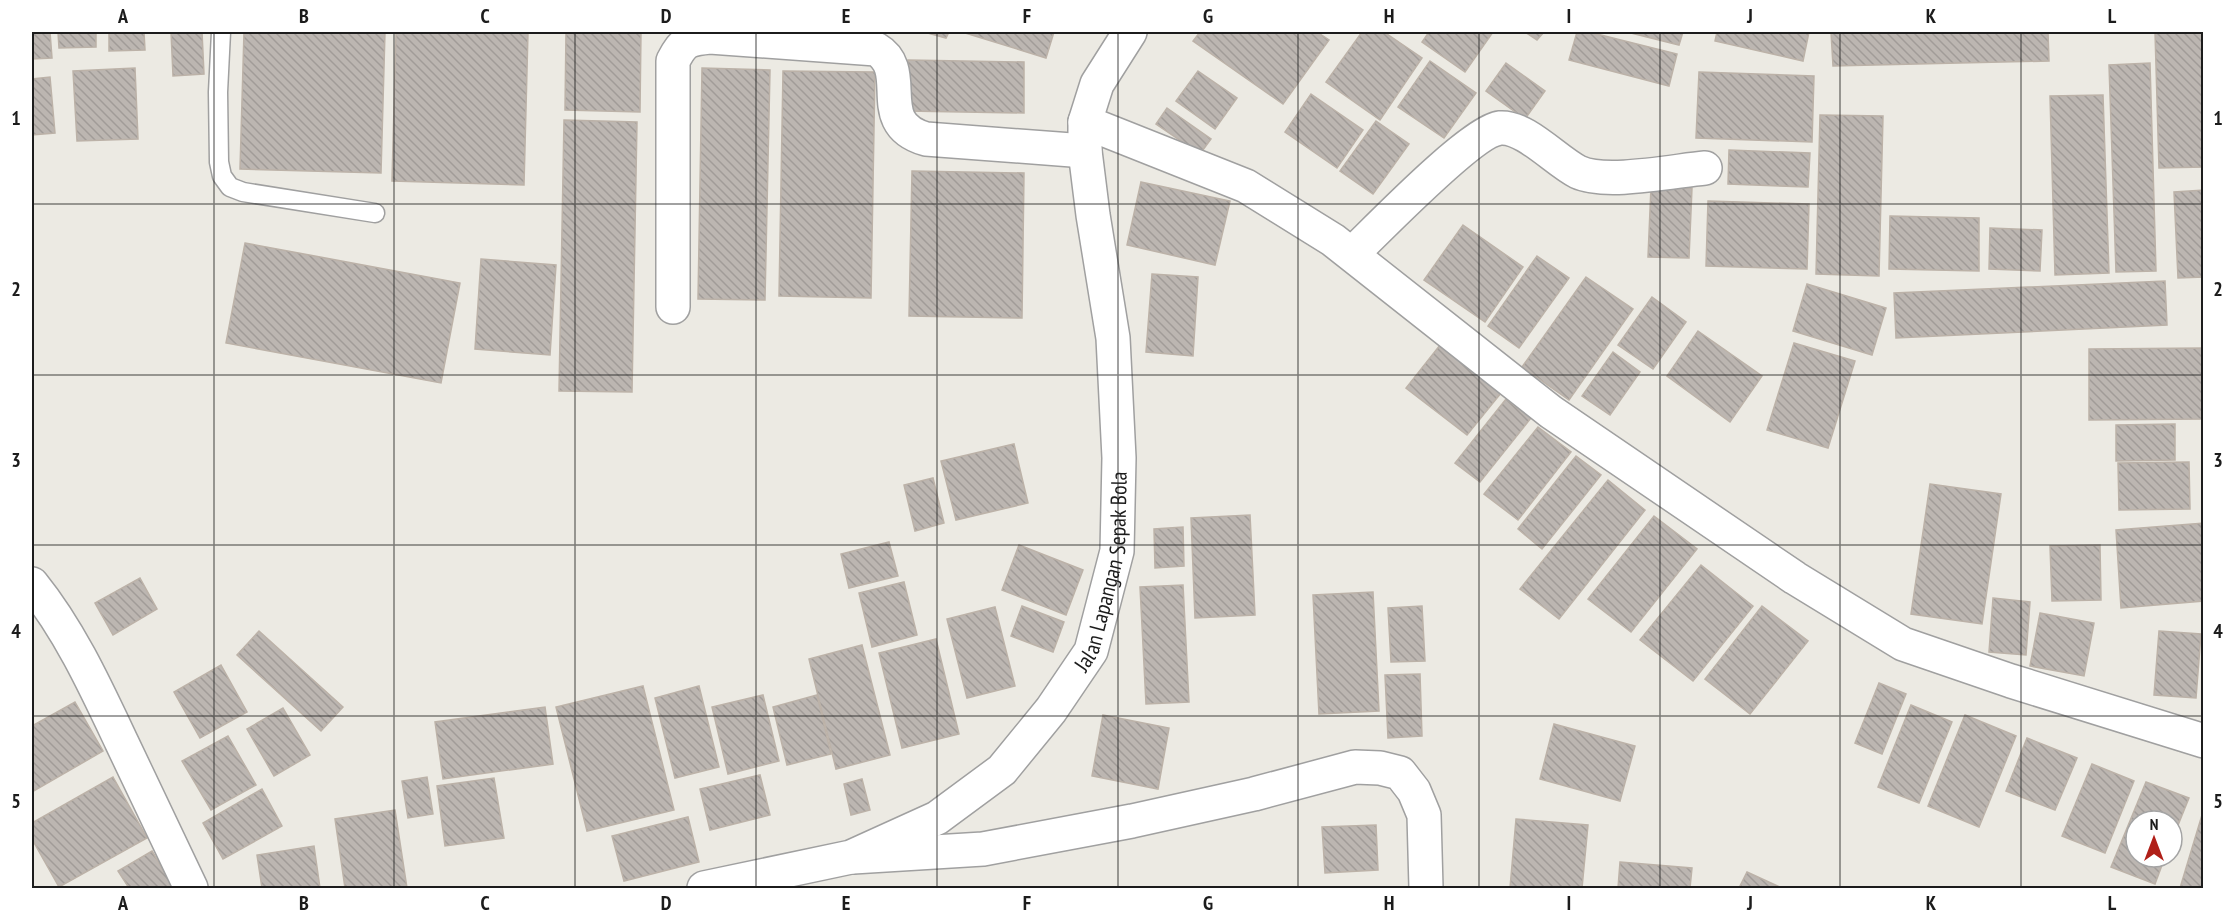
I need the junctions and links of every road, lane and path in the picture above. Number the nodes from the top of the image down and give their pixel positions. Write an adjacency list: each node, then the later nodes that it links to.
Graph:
1 (221, 32): 5 (lane)
2 (1130, 32): 3 (street, Jalan Lapangan Sepak Bola)
3 (1085, 137): 6 (street); 7 (street); 10 (street, Jalan Lapangan Sepak Bola)
4 (1705, 168): 6 (street)
5 (375, 213)
6 (1352, 254): 9 (street)
7 (673, 307)
8 (32, 584): 11 (street)
9 (2204, 741)
10 (851, 857): 12 (street, Jalan Lapangan Sepak Bola); 13 (street)
11 (191, 888)
12 (704, 888)
13 (1426, 888)

